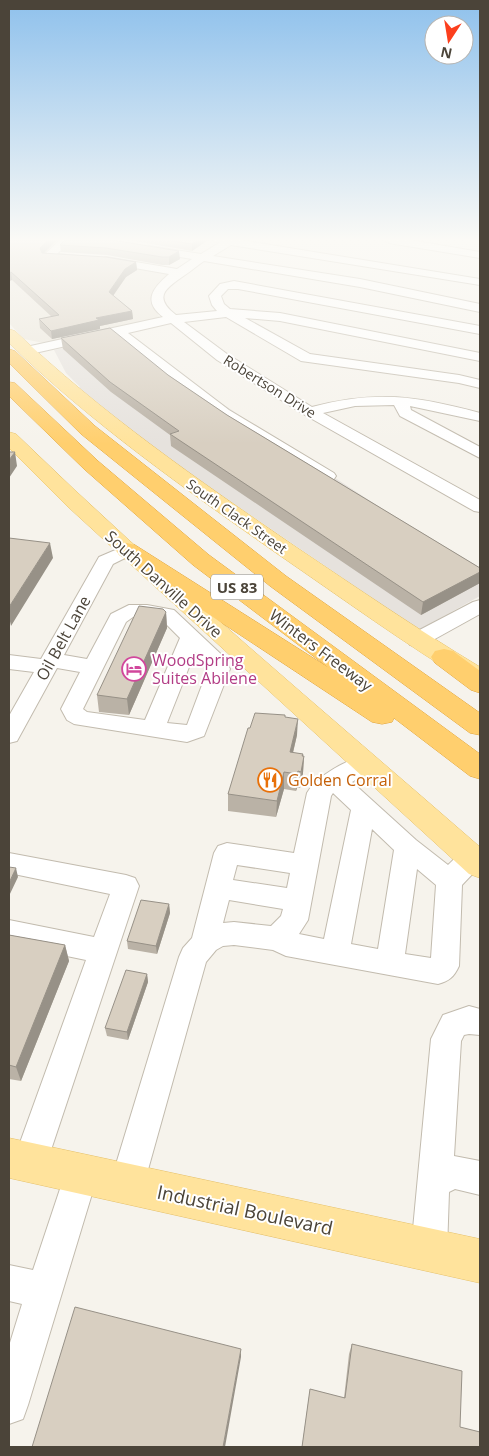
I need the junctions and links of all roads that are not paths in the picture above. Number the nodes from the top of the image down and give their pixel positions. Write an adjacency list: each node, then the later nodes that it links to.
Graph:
1 (160, 308): 5 (street, Robertson Drive)
2 (221, 308): 4 (street)
3 (359, 308): 6 (street)
4 (227, 313): 5 (street); 9 (street); 10 (street)
5 (172, 319): 7 (street); 13 (street, Robertson Drive)
6 (480, 330)
7 (118, 331): 8 (street); 17 (street)
8 (15, 344): 22 (main road, South Clack Street); 29 (highway, Winters Freeway / US 83)
9 (480, 357)
10 (480, 384)
11 (9, 387): 33 (highway, Winters Freeway / US 83)
12 (400, 400): 13 (street); 14 (street); 16 (street)
13 (310, 412): 18 (street, Robertson Drive)
14 (480, 418)
15 (11, 444): 19 (main road, South Danville Drive)
16 (480, 453)
17 (340, 483)
18 (480, 507)
19 (127, 550): 25 (street, Oil Belt Lane); 32 (main road, South Danville Drive); 34 (highway)
20 (480, 606): 22 (street)
21 (191, 637): 26 (street); 30 (street); 30 (street)
22 (417, 640): 23 (main road, South Clack Street)
23 (444, 657): 27 (main road, South Clack Street); 28 (highway)
24 (9, 662): 25 (street)
25 (49, 664): 26 (street); 31 (street, Oil Belt Lane)
26 (93, 667): 30 (street)
27 (480, 678)
28 (480, 684)
29 (480, 726)
30 (153, 729)
31 (9, 736)
32 (365, 763): 35 (street); 38 (main road, South Danville Drive)
33 (480, 769)
34 (480, 777)
35 (335, 780): 36 (street); 40 (street)
36 (364, 808): 37 (street); 48 (street)
37 (407, 847): 41 (street); 49 (street)
38 (476, 861): 41 (street)
39 (9, 863): 47 (street)
40 (304, 865): 42 (street); 43 (street)
41 (450, 881): 49 (street)
42 (219, 888): 43 (street); 46 (street)
43 (298, 901): 45 (street)
44 (9, 932): 47 (street)
45 (277, 937): 46 (street); 48 (street)
46 (205, 941): 55 (street)
47 (103, 951): 51 (street)
48 (335, 953): 49 (street)
49 (390, 964)
50 (480, 1022): 54 (street)
51 (20, 1160): 52 (main road, Industrial Boulevard)
52 (81, 1174): 55 (main road, Industrial Boulevard); 59 (street)
53 (480, 1178): 54 (street)
54 (436, 1181): 56 (street)
55 (128, 1184): 56 (main road, Industrial Boulevard)
56 (429, 1250): 57 (main road, Industrial Boulevard)
57 (480, 1262)
58 (9, 1283): 59 (street)
59 (44, 1291): 60 (street)
60 (9, 1404)

